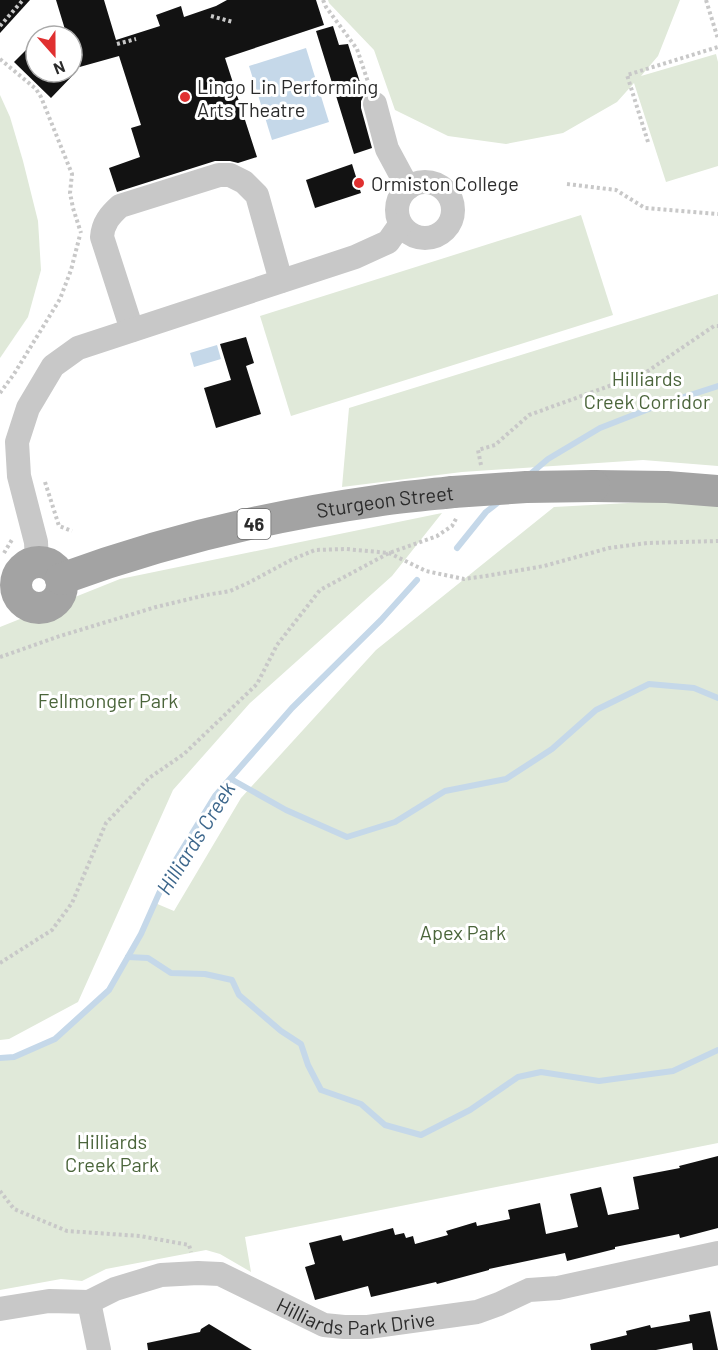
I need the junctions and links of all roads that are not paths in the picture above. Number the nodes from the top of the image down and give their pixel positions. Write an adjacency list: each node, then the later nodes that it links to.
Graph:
1 (375, 104): 2 (street)
2 (408, 188): 3 (street); 3 (street)
3 (400, 225): 4 (street)
4 (281, 281): 5 (street); 5 (street)
5 (132, 330): 7 (street)
6 (718, 491): 7 (main road, Sturgeon Street / 46, bridge)
7 (49, 570): 8 (main road, 46)
8 (9, 599)
9 (718, 1253): 10 (street, Hilliards Park Drive)
10 (90, 1302): 11 (street, Hilliards Park Drive); 12 (street)
11 (0, 1309)
12 (99, 1350)

